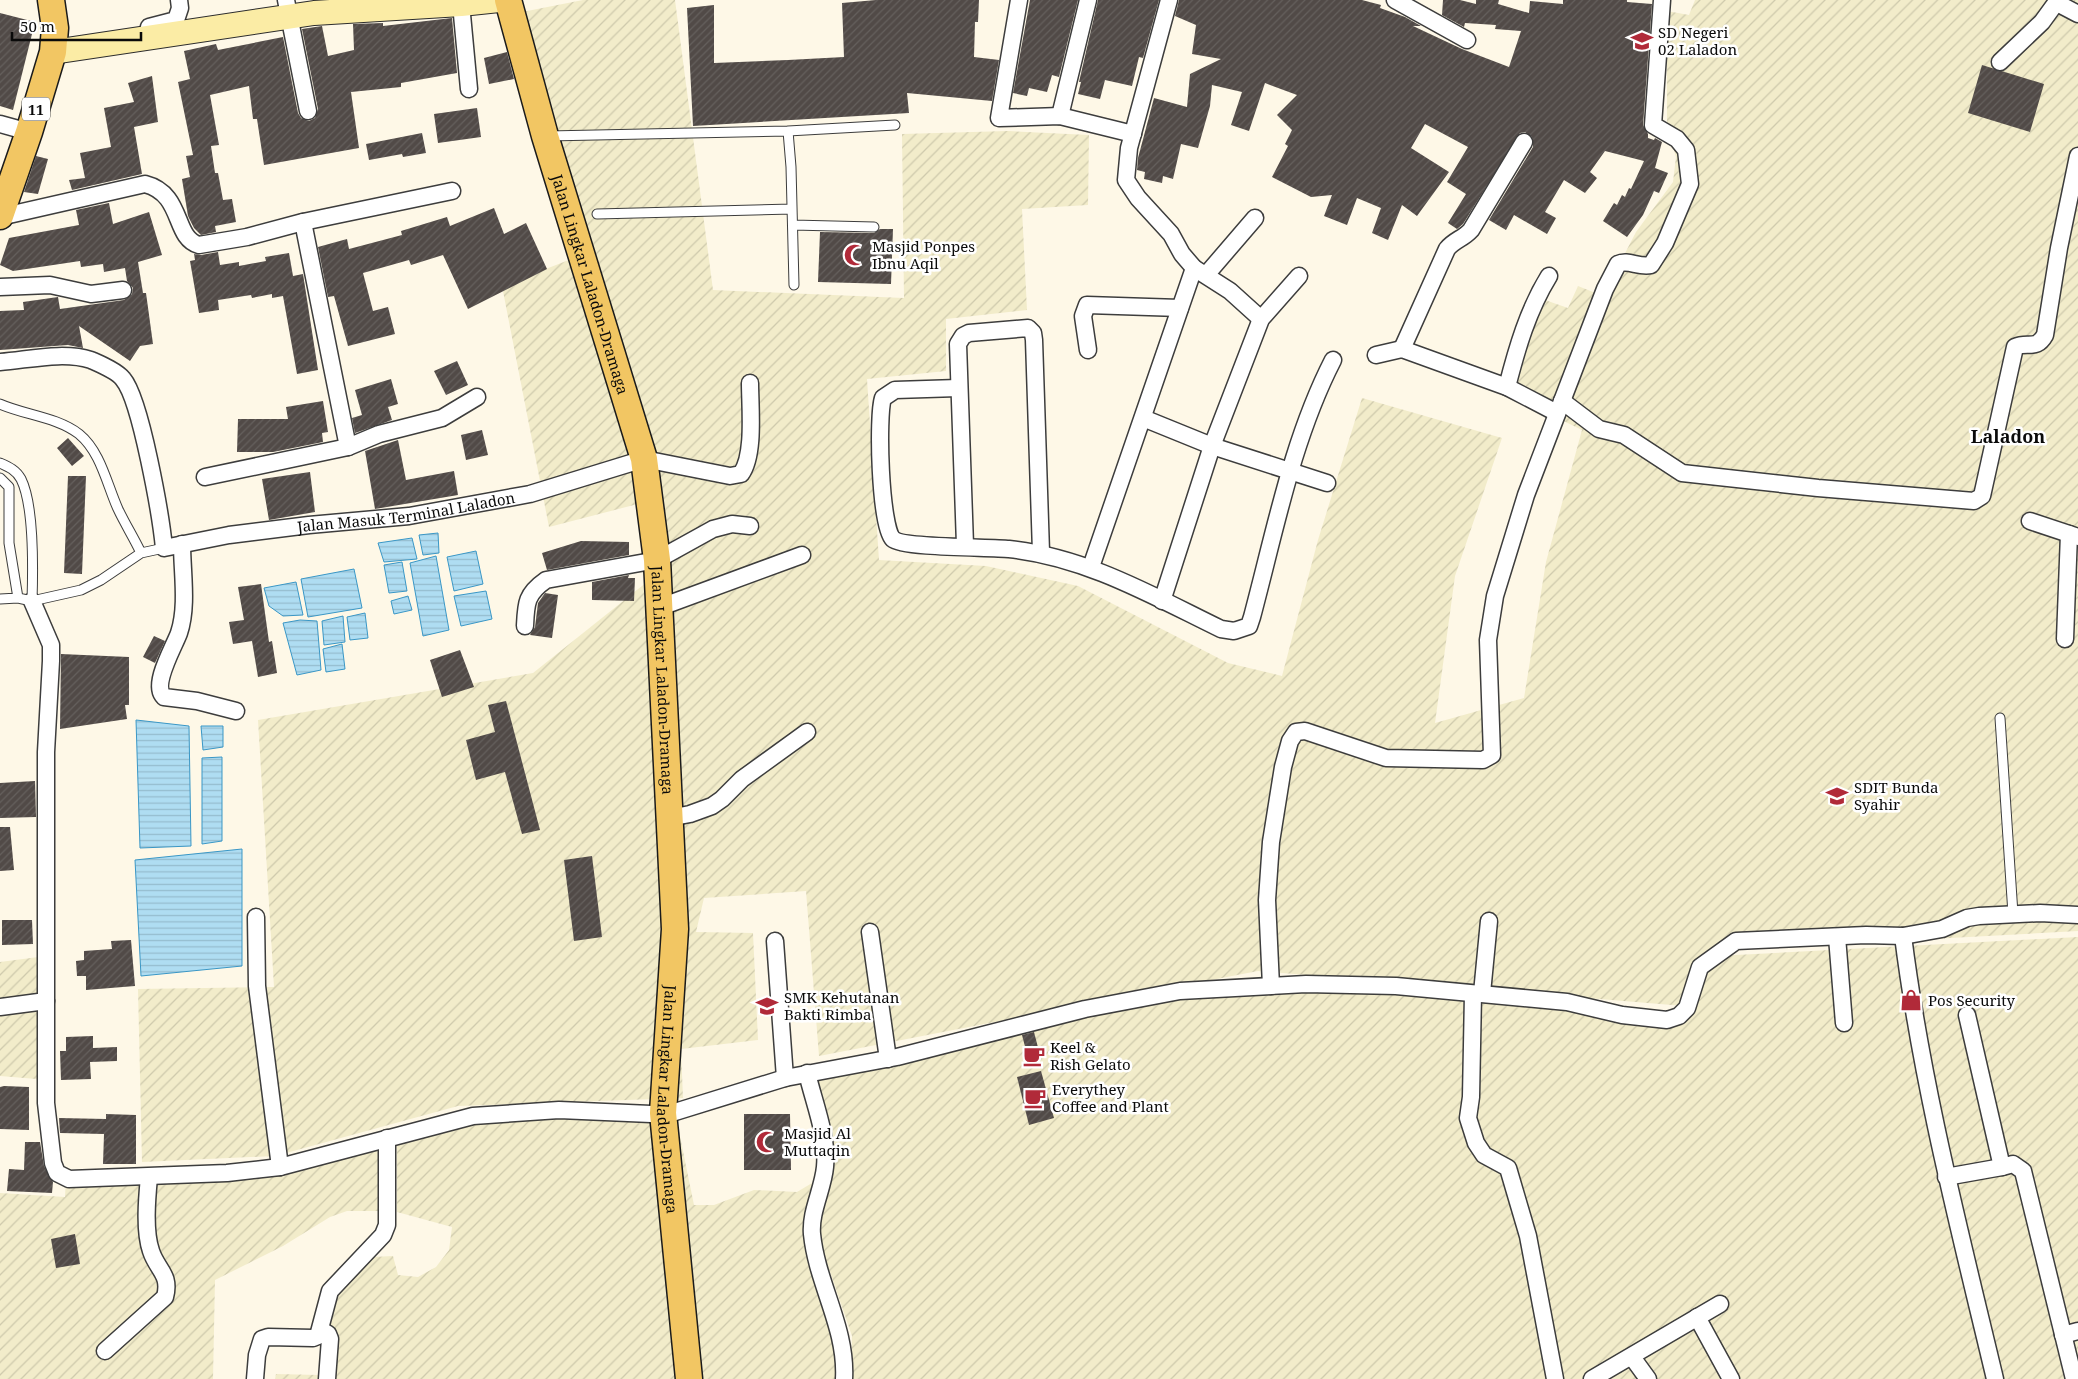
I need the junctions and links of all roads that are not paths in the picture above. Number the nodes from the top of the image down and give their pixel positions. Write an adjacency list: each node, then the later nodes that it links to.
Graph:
1 (51, 0): 17 (main road, 11)
2 (179, 0): 16 (street)
3 (499, 0): 11 (main road)
4 (508, 0): 27 (main road, Jalan Lingkar Laladon-Dramaga)
5 (1019, 0): 21 (street)
6 (1088, 0): 21 (street)
7 (1169, 0): 26 (street)
8 (1395, 0): 15 (street)
9 (1662, 0): 56 (street)
10 (2057, 1): 14 (street); 18 (street)
11 (459, 2): 12 (main road); 19 (street)
12 (343, 5): 13 (main road)
13 (288, 8): 16 (main road); 20 (street)
14 (2078, 14)
15 (1467, 40)
16 (112, 44): 17 (main road)
17 (53, 52): 25 (main road, 11)
18 (2000, 62)
19 (469, 89)
20 (308, 111)
21 (1060, 116): 26 (street)
22 (0, 124): 25 (street)
23 (895, 125): 24 (lane)
24 (788, 131): 27 (lane); 31 (lane)
25 (29, 132): 33 (main road, 11)
26 (1133, 134): 38 (street)
27 (545, 136): 60 (main road, Jalan Lingkar Laladon-Dramaga)
28 (1524, 142): 46 (street)
29 (2078, 156): 56 (street)
30 (452, 192): 35 (street)
31 (792, 209): 32 (lane); 36 (lane)
32 (597, 214)
33 (0, 216): 35 (street)
34 (1255, 218): 38 (street)
35 (303, 222): 59 (street)
36 (792, 225): 37 (lane); 41 (lane)
37 (874, 228)
38 (1200, 272): 44 (street); 45 (street)
39 (1299, 276): 45 (street)
40 (1549, 276): 52 (street)
41 (794, 285)
42 (0, 287): 43 (street)
43 (123, 290)
44 (1180, 308): 47 (street); 57 (street)
45 (1261, 319): 58 (street)
46 (1402, 349): 48 (street); 52 (street)
47 (1088, 350)
48 (1376, 355)
49 (1333, 360): 62 (street)
50 (0, 362): 71 (street)
51 (750, 383): 60 (street)
52 (1506, 387): 56 (street)
53 (958, 388): 70 (street); 70 (street); 72 (street)
54 (477, 397): 59 (street)
55 (0, 404): 73 (lane)
56 (1559, 407): 95 (street)
57 (1143, 418): 58 (street); 76 (street)
58 (1212, 446): 62 (street); 79 (street)
59 (348, 447): 63 (street)
60 (644, 459): 69 (street, Jalan Masuk Terminal Laladon); 75 (main road, Jalan Lingkar Laladon-Dramaga)
61 (0, 463): 78 (lane)
62 (1290, 472): 65 (street); 79 (street)
63 (205, 477)
64 (0, 478): 78 (lane)
65 (1327, 483)
66 (2030, 521): 68 (street)
67 (750, 526): 75 (street)
68 (2074, 536): 82 (street)
69 (182, 544): 71 (street, Jalan Masuk Terminal Laladon); 83 (street)
70 (965, 546): 72 (street)
71 (164, 548): 73 (lane)
72 (1042, 552): 76 (street)
73 (142, 553): 78 (lane)
74 (802, 555): 80 (street)
75 (656, 560): 80 (main road, Jalan Lingkar Laladon-Dramaga); 81 (street)
76 (1091, 567): 79 (street)
77 (0, 600): 78 (lane)
78 (25, 600): 97 (street)
79 (1162, 601)
80 (658, 608): 86 (main road, Jalan Lingkar Laladon-Dramaga)
81 (525, 626)
82 (2065, 640)
83 (236, 711)
84 (2000, 718): 87 (lane)
85 (807, 732): 86 (street)
86 (669, 818): 104 (main road, Jalan Lingkar Laladon-Dramaga)
87 (2013, 914): 88 (street); 92 (street)
88 (2078, 915)
89 (256, 917): 106 (street)
90 (1489, 921): 96 (street)
91 (870, 932): 101 (street)
92 (1903, 936): 93 (street); 109 (street)
93 (1837, 937): 96 (street); 100 (street)
94 (775, 941): 103 (street)
95 (1271, 986): 96 (street); 101 (street)
96 (1477, 994): 120 (street)
97 (46, 1002): 98 (street); 108 (street)
98 (0, 1007)
99 (1967, 1015): 107 (street)
100 (1844, 1023)
101 (888, 1059): 102 (street)
102 (807, 1073): 103 (street); 119 (street)
103 (785, 1078): 104 (street)
104 (663, 1113): 105 (street); 118 (main road, Jalan Lingkar Laladon-Dramaga)
105 (387, 1138): 106 (street); 112 (street)
106 (280, 1166): 108 (street)
107 (2002, 1167): 109 (street); 113 (street)
108 (149, 1177): 114 (street)
109 (1946, 1177): 124 (street)
110 (1720, 1304): 111 (street)
111 (1697, 1318): 115 (street); 123 (street)
112 (321, 1330): 116 (street); 117 (street)
113 (2071, 1333): 125 (street)
114 (105, 1351)
115 (1632, 1357): 121 (street); 122 (street)
116 (255, 1379)
117 (327, 1379)
118 (689, 1379)
119 (844, 1379)
120 (1555, 1379)
121 (1592, 1379)
122 (1648, 1379)
123 (1731, 1379)
124 (1995, 1379)
125 (2074, 1379)

